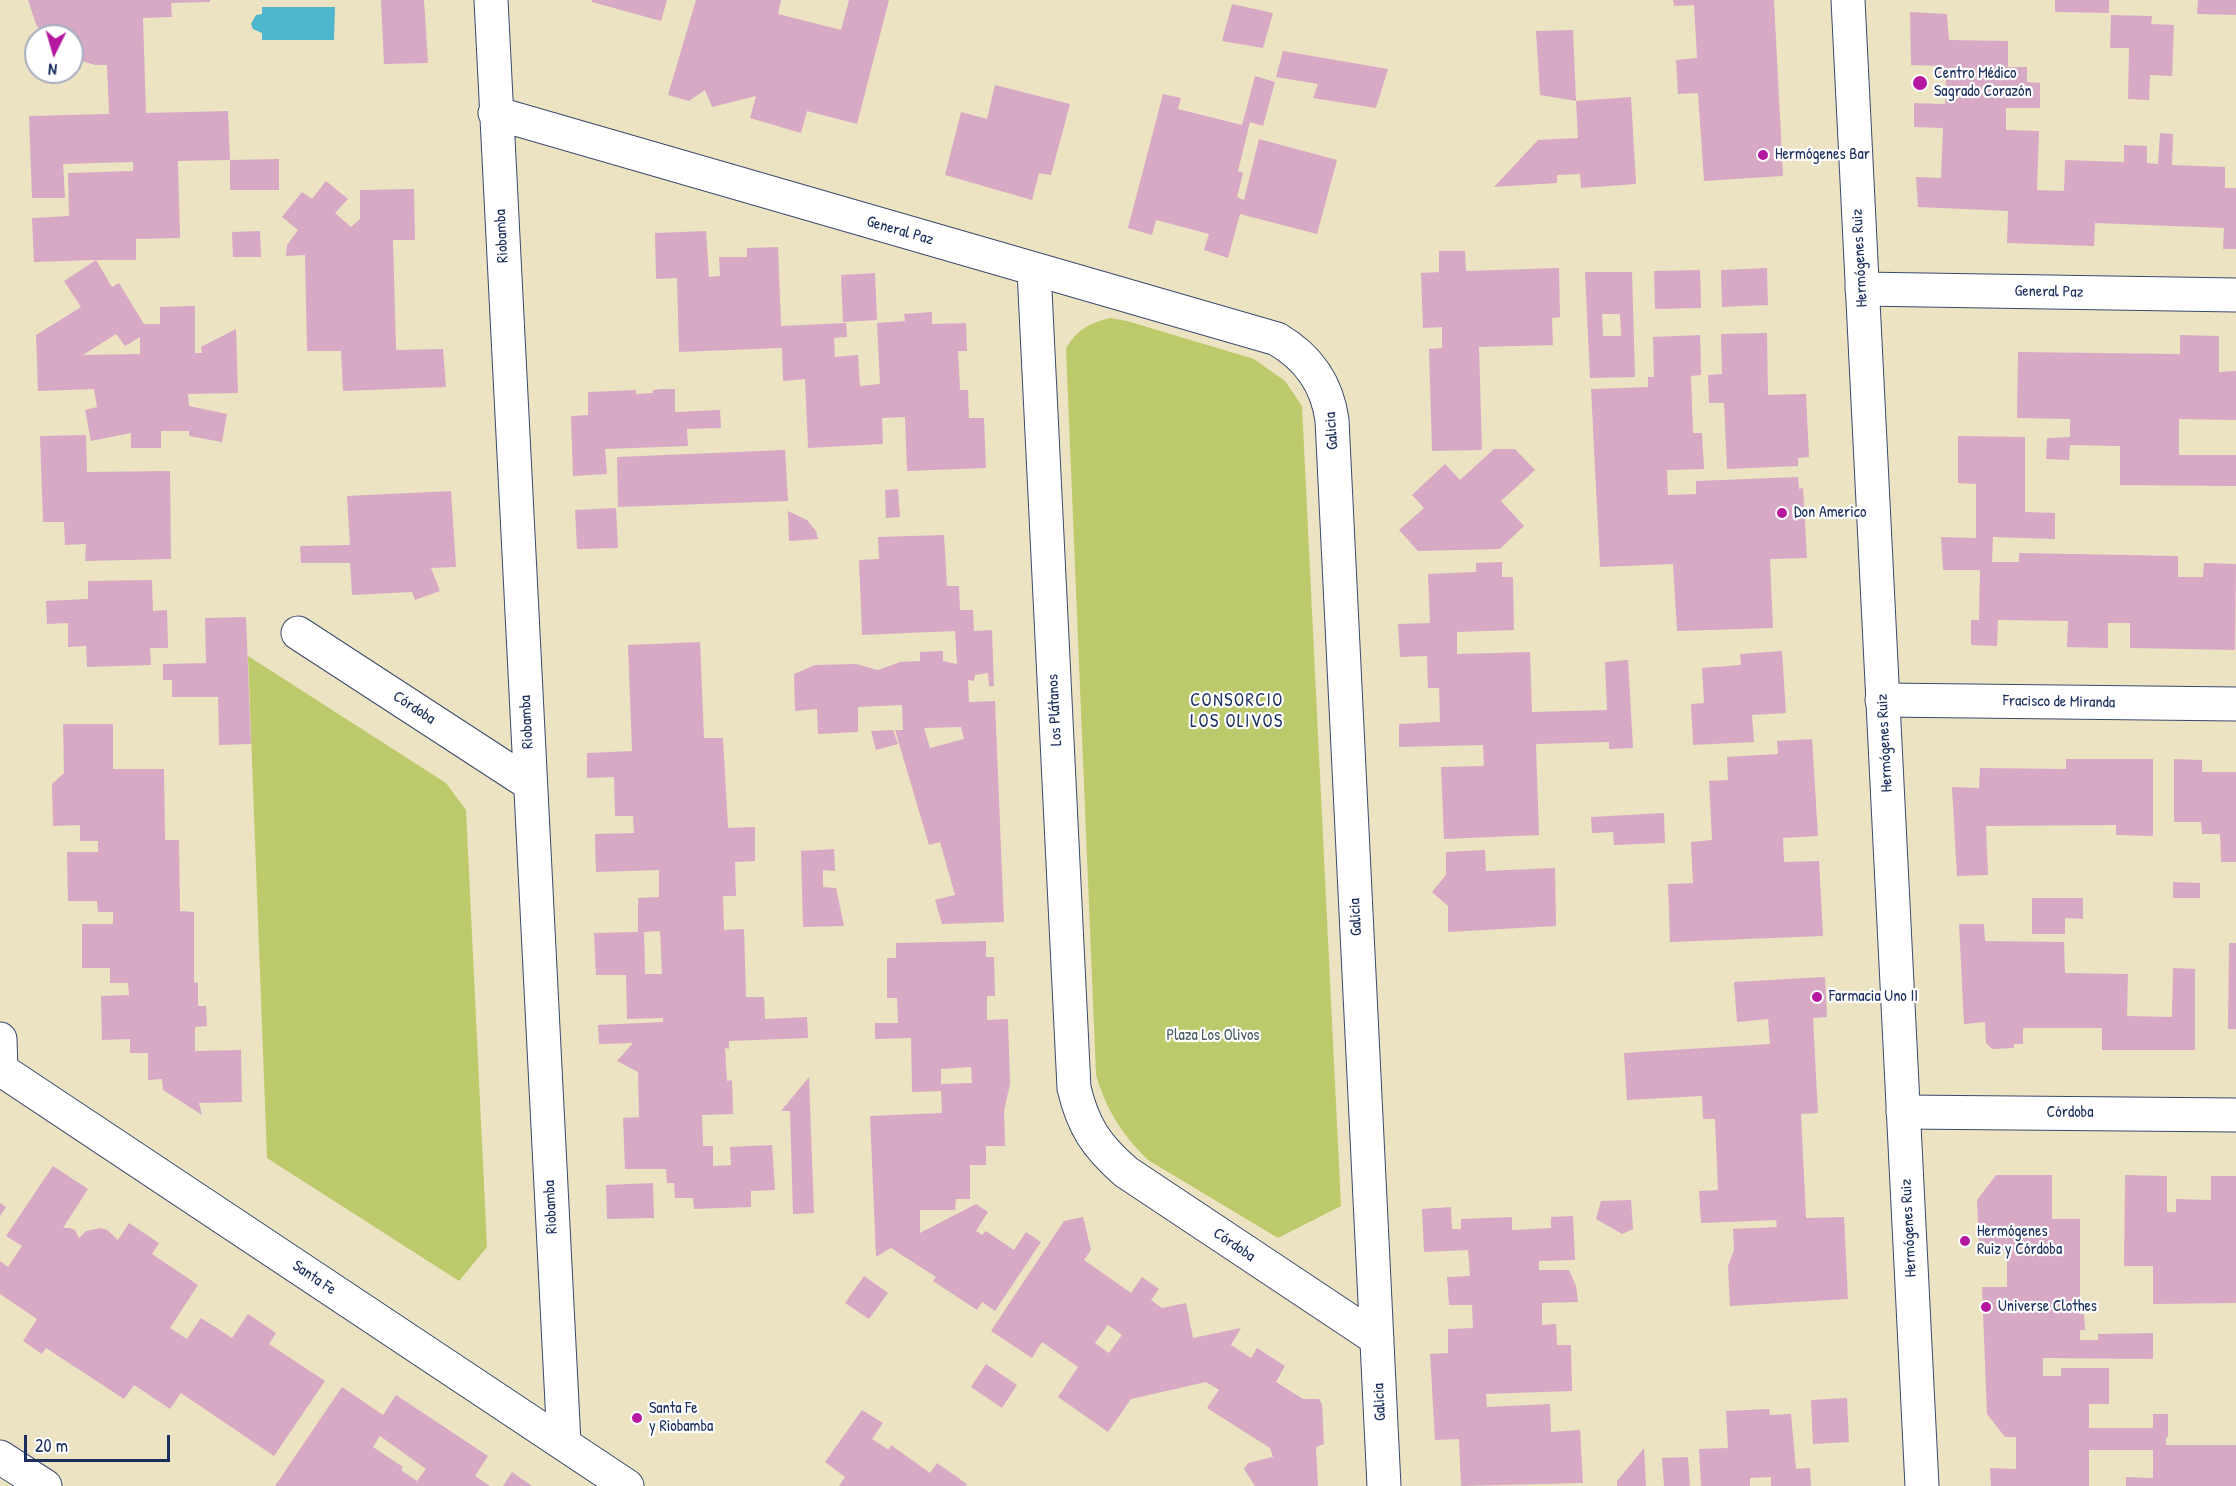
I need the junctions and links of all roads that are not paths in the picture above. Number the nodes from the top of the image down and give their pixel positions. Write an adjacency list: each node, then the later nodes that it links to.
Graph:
1 (491, 0): 3 (street, Riobamba)
2 (1848, 0): 5 (street, Hermógenes Ruiz)
3 (495, 113): 4 (street, General Paz); 11 (street, Riobamba)
4 (1034, 270): 7 (street, General Paz); 16 (street, Los Plátanos)
5 (1862, 289): 6 (street, General Paz); 9 (street, Hermógenes Ruiz)
6 (2236, 295)
7 (1301, 356): 17 (street, Galicia)
8 (298, 633): 11 (street, Córdoba)
9 (1882, 700): 10 (street, Fracisco de Miranda); 14 (street, Hermógenes Ruiz)
10 (2236, 704)
11 (530, 784): 18 (street, Riobamba)
12 (0, 1039): 13 (street)
13 (0, 1070): 18 (street, Santa Fe)
14 (1903, 1112): 15 (street, Córdoba); 23 (street, Hermógenes Ruiz)
15 (2236, 1114)
16 (1099, 1144): 17 (street, Córdoba)
17 (1377, 1339): 22 (street, Galicia)
18 (564, 1443): 21 (street, Santa Fe)
19 (0, 1456): 20 (street)
20 (45, 1486)
21 (627, 1486)
22 (1384, 1486)
23 (1922, 1486)

